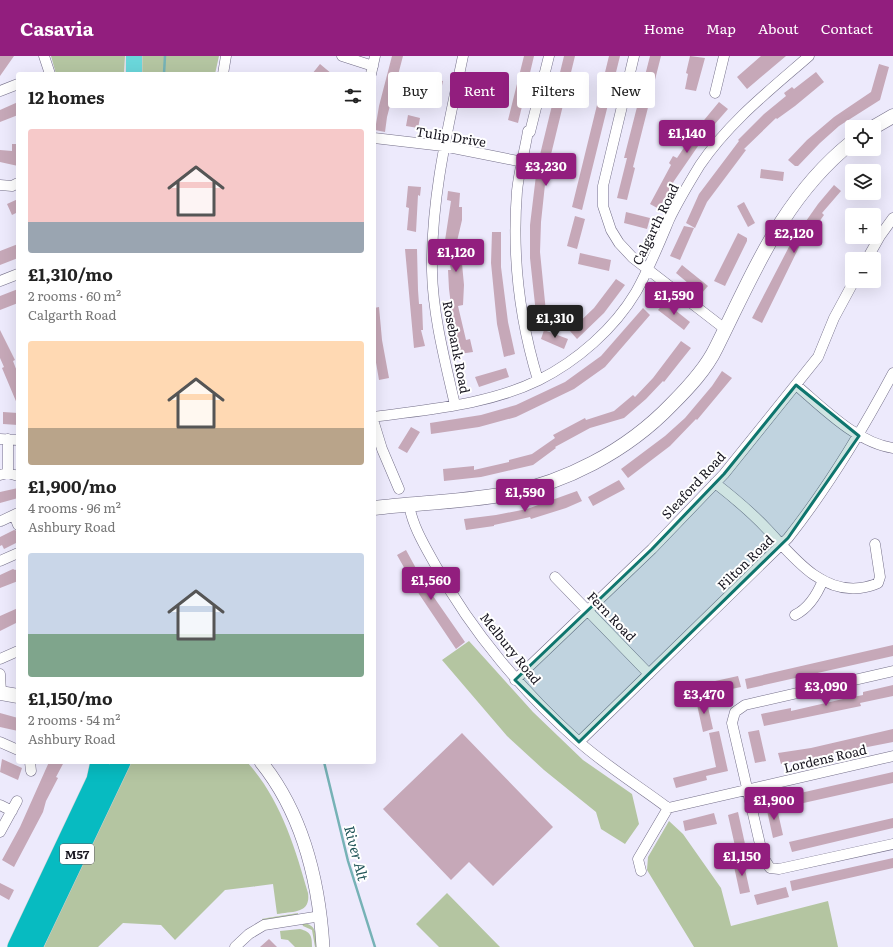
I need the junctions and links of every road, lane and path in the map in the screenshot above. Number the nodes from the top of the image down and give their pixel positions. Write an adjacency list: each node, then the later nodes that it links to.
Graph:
1 (44, 56): 11 (street)
2 (134, 56): 12 (main road)
3 (226, 56): 13 (street)
4 (342, 56): 10 (street)
5 (463, 56): 20 (street, Rosebank Road)
6 (549, 56): 22 (street)
7 (634, 56): 27 (street)
8 (724, 56): 16 (street)
9 (809, 56): 27 (street, Calgarth Road)
10 (373, 65)
11 (47, 72)
12 (134, 72)
13 (223, 72)
14 (16, 85): 15 (street)
15 (0, 91)
16 (715, 93)
17 (893, 116): 18 (main road)
18 (881, 123)
19 (376, 138): 20 (street, Tulip Drive)
20 (443, 146): 22 (street, Tulip Drive); 35 (street, Rosebank Road)
21 (845, 148): 31 (main road)
22 (522, 162): 33 (street)
23 (16, 184): 24 (street)
24 (0, 186)
25 (893, 218): 26 (street)
26 (871, 252)
27 (648, 269): 31 (street); 33 (street, Calgarth Road)
28 (16, 275): 29 (street)
29 (0, 281)
30 (850, 288): 34 (street, Sleaford Road)
31 (725, 329): 45 (main road)
32 (893, 373): 38 (street, Filton Road)
33 (538, 380): 35 (street, Calgarth Road)
34 (796, 385): 38 (street); 43 (street, Sleaford Road)
35 (455, 405): 36 (street, Calgarth Road)
36 (376, 417)
37 (376, 430): 44 (street)
38 (859, 436): 40 (street); 50 (street, Filton Road)
39 (9, 439): 41 (street)
40 (893, 448)
41 (4, 474): 42 (street)
42 (16, 476)
43 (716, 483): 50 (street); 55 (street, Sleaford Road)
44 (399, 489)
45 (409, 504): 46 (main road); 62 (street, Melbury Road)
46 (376, 508)
47 (16, 514): 48 (street)
48 (1, 521)
49 (875, 544): 54 (street)
50 (781, 546): 54 (street); 61 (street, Filton Road)
51 (16, 554): 52 (street)
52 (0, 561)
53 (555, 577): 55 (street, Fern Road)
54 (823, 580): 56 (street)
55 (588, 610): 61 (street, Fern Road); 62 (street, Sleaford Road)
56 (794, 615)
57 (16, 652): 58 (street)
58 (0, 660)
59 (893, 671): 72 (street)
60 (0, 674): 63 (street)
61 (649, 674): 66 (street, Filton Road)
62 (516, 680): 66 (street, Melbury Road)
63 (0, 693): 64 (main road)
64 (16, 696)
65 (0, 742): 67 (street)
66 (579, 742): 75 (street, Melbury Road)
67 (16, 749)
68 (893, 756): 72 (street, Lordens Road)
69 (100, 764): 81 (highway, M57)
70 (120, 764): 82 (highway, M57)
71 (262, 764): 80 (street)
72 (748, 789): 75 (street, Lordens Road); 78 (street)
73 (17, 801): 76 (street)
74 (0, 805): 76 (street)
75 (668, 808): 79 (street)
76 (12, 811): 77 (street)
77 (0, 832)
78 (893, 844)
79 (640, 871)
80 (321, 916): 83 (street); 84 (street)
81 (17, 947)
82 (33, 947)
83 (235, 947)
84 (323, 947)

